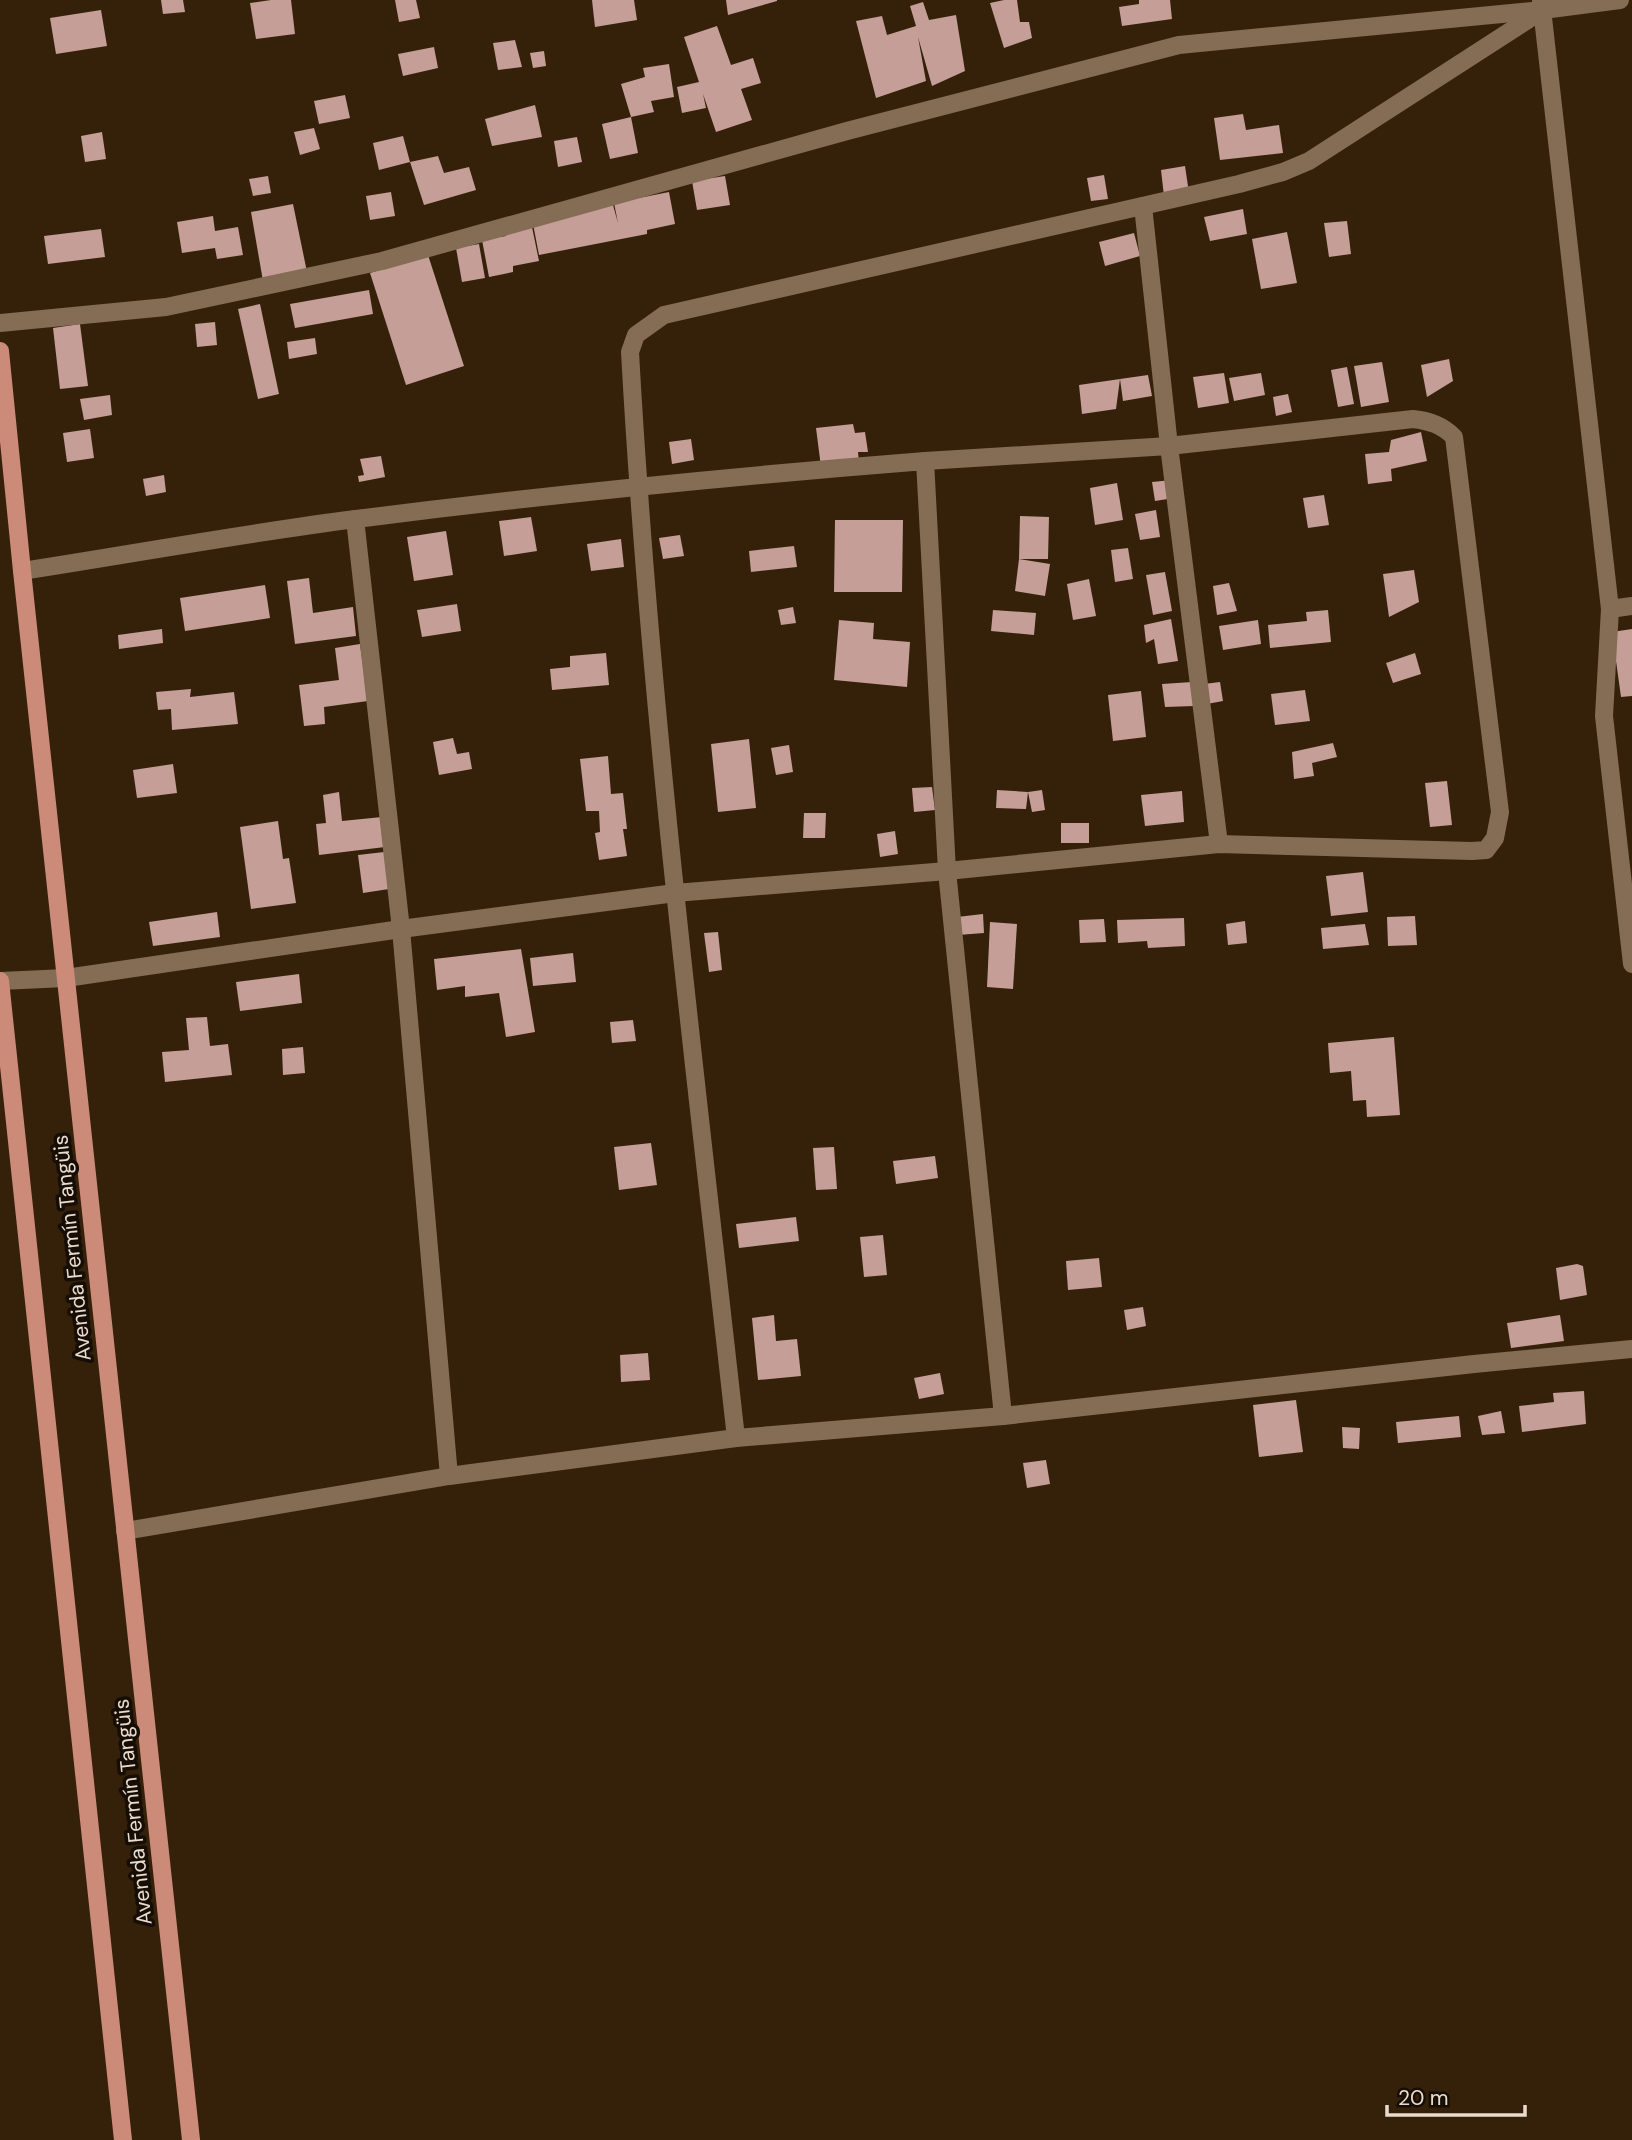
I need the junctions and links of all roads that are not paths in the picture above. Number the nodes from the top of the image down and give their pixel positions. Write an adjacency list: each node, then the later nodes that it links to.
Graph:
1 (1620, 0): 2 (street)
2 (1542, 5): 3 (street); 4 (street); 12 (street)
3 (1143, 206): 6 (street); 8 (street)
4 (0, 323)
5 (0, 351): 10 (main road, Avenida Fermín Tangüis)
6 (1169, 446): 7 (street); 13 (street); 13 (street)
7 (925, 461): 8 (street); 14 (street)
8 (637, 487): 9 (street); 15 (street)
9 (355, 519): 10 (street); 16 (street)
10 (22, 571): 18 (main road, Avenida Fermín Tangüis)
11 (1632, 606): 12 (street)
12 (1610, 609): 17 (street)
13 (1219, 844): 14 (street)
14 (947, 871): 15 (street); 21 (street)
15 (675, 893): 16 (street); 22 (street)
16 (401, 929): 18 (street); 23 (street)
17 (1632, 964)
18 (66, 978): 19 (street); 24 (main road, Avenida Fermín Tangüis)
19 (0, 981): 25 (main road, Avenida Fermín Tangüis)
20 (1632, 1349): 21 (street)
21 (1003, 1416): 22 (street)
22 (736, 1438): 23 (street)
23 (449, 1476): 24 (street)
24 (125, 1531): 26 (main road, Avenida Fermín Tangüis)
25 (123, 2140)
26 (191, 2140)

